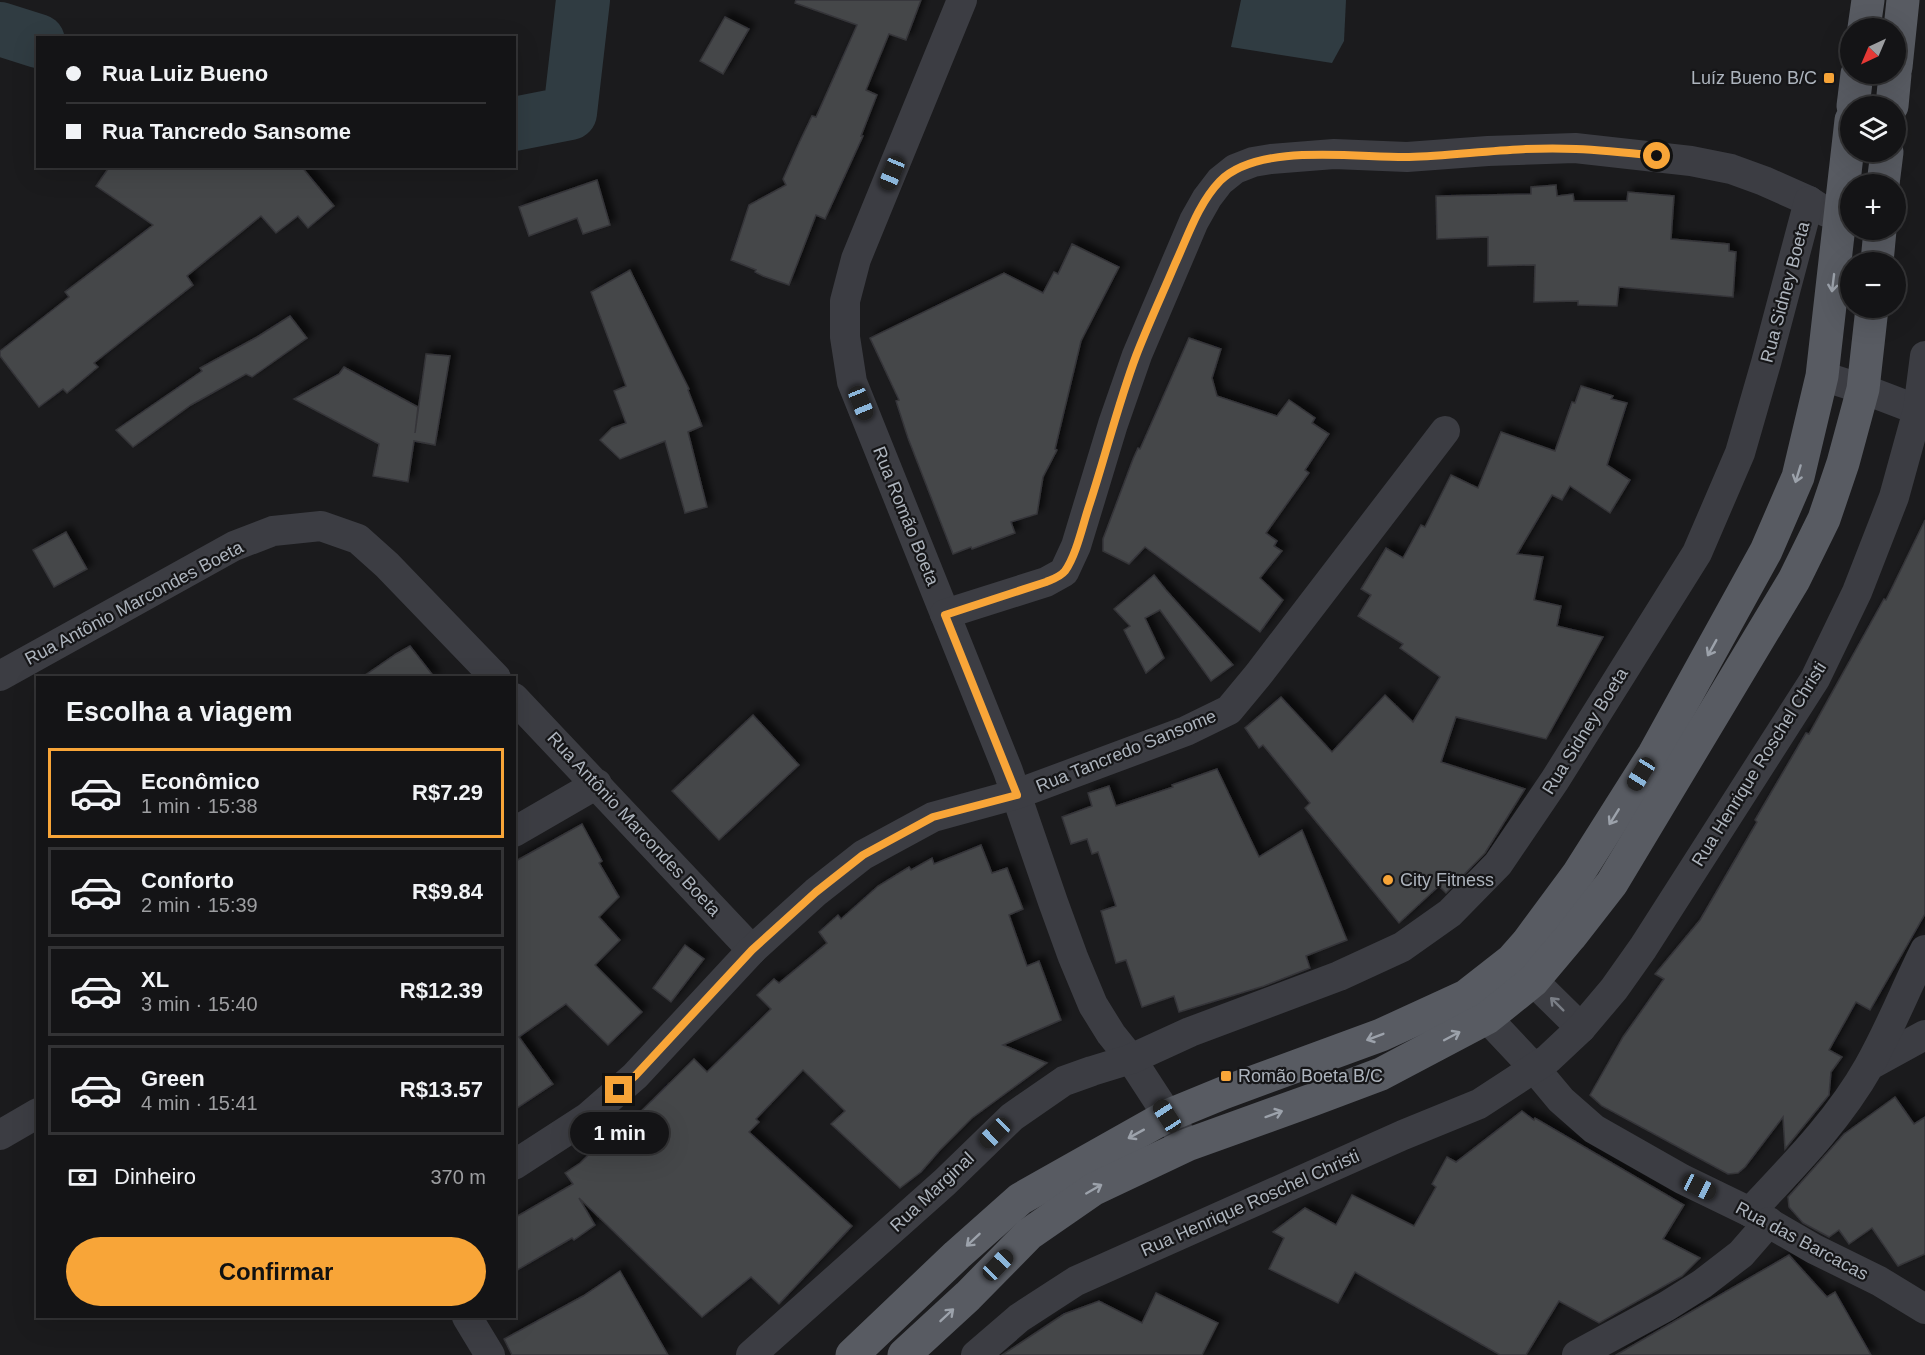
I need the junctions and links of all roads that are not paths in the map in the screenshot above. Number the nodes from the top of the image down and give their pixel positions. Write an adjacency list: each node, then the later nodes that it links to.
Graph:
1 (962, 0): 16 (street, Rua Romão Boeta)
2 (1868, 0): 4 (main road)
3 (1903, 0): 5 (main road)
4 (1865, 18)
5 (1901, 18)
6 (1840, 191): 7 (street, Rua Sidney Boeta)
7 (1809, 201): 8 (street, Rua Sidney Boeta); 16 (street); 29 (street, Rua Sidney Boeta)
8 (1840, 218)
9 (1842, 240): 12 (main road, one-way to 12)
10 (1871, 318): 13 (main road)
11 (1925, 356): 14 (street, Rua Henrique Roschel Christi)
12 (1822, 376): 13 (street); 25 (main road, one-way to 25)
13 (1863, 389): 14 (street); 25 (main road)
14 (1918, 410): 27 (street, Rua Henrique Roschel Christi)
15 (1445, 431): 21 (street, Rua Tancredo Sansome)
16 (945, 615): 21 (street, Rua Romão Boeta)
17 (0, 676): 18 (street, Rua Antônio Marcondes Boeta)
18 (494, 676)
19 (516, 700): 20 (street, Rua Antônio Marcondes Boeta)
20 (597, 784): 22 (street); 23 (street, Rua Antônio Marcondes Boeta)
21 (1017, 795): 23 (street, Rua Tancredo Sansome); 29 (street, Rua Romão Boeta)
22 (516, 831)
23 (752, 950): 36 (street, Rua Tancredo Sansome)
24 (1925, 950): 30 (street)
25 (1522, 970): 26 (main road); 27 (street, one-way to 25)
26 (1476, 1007): 31 (street); 33 (main road, one-way to 33); 35 (main road, one-way to 26)
27 (1581, 1028): 31 (street, Rua Henrique Roschel Christi)
28 (1925, 1035): 30 (street)
29 (1131, 1059): 33 (street, Rua Romão Boeta); 41 (street, Rua Marginal)
30 (1870, 1065): 37 (street)
31 (1534, 1069): 37 (street, Rua das Barcacas); 44 (street, Rua Henrique Roschel Christi)
32 (36, 1114): 34 (street)
33 (1167, 1116): 35 (street, Rua Romão Boeta); 42 (main road, one-way to 42)
34 (0, 1135)
35 (1187, 1145): 43 (main road, one-way to 35)
36 (516, 1164)
37 (1759, 1217): 38 (street, Rua das Barcacas); 45 (street)
38 (1918, 1296)
39 (468, 1318): 40 (street)
40 (490, 1355)
41 (751, 1355)
42 (852, 1355)
43 (904, 1355)
44 (976, 1355)
45 (1577, 1355)

